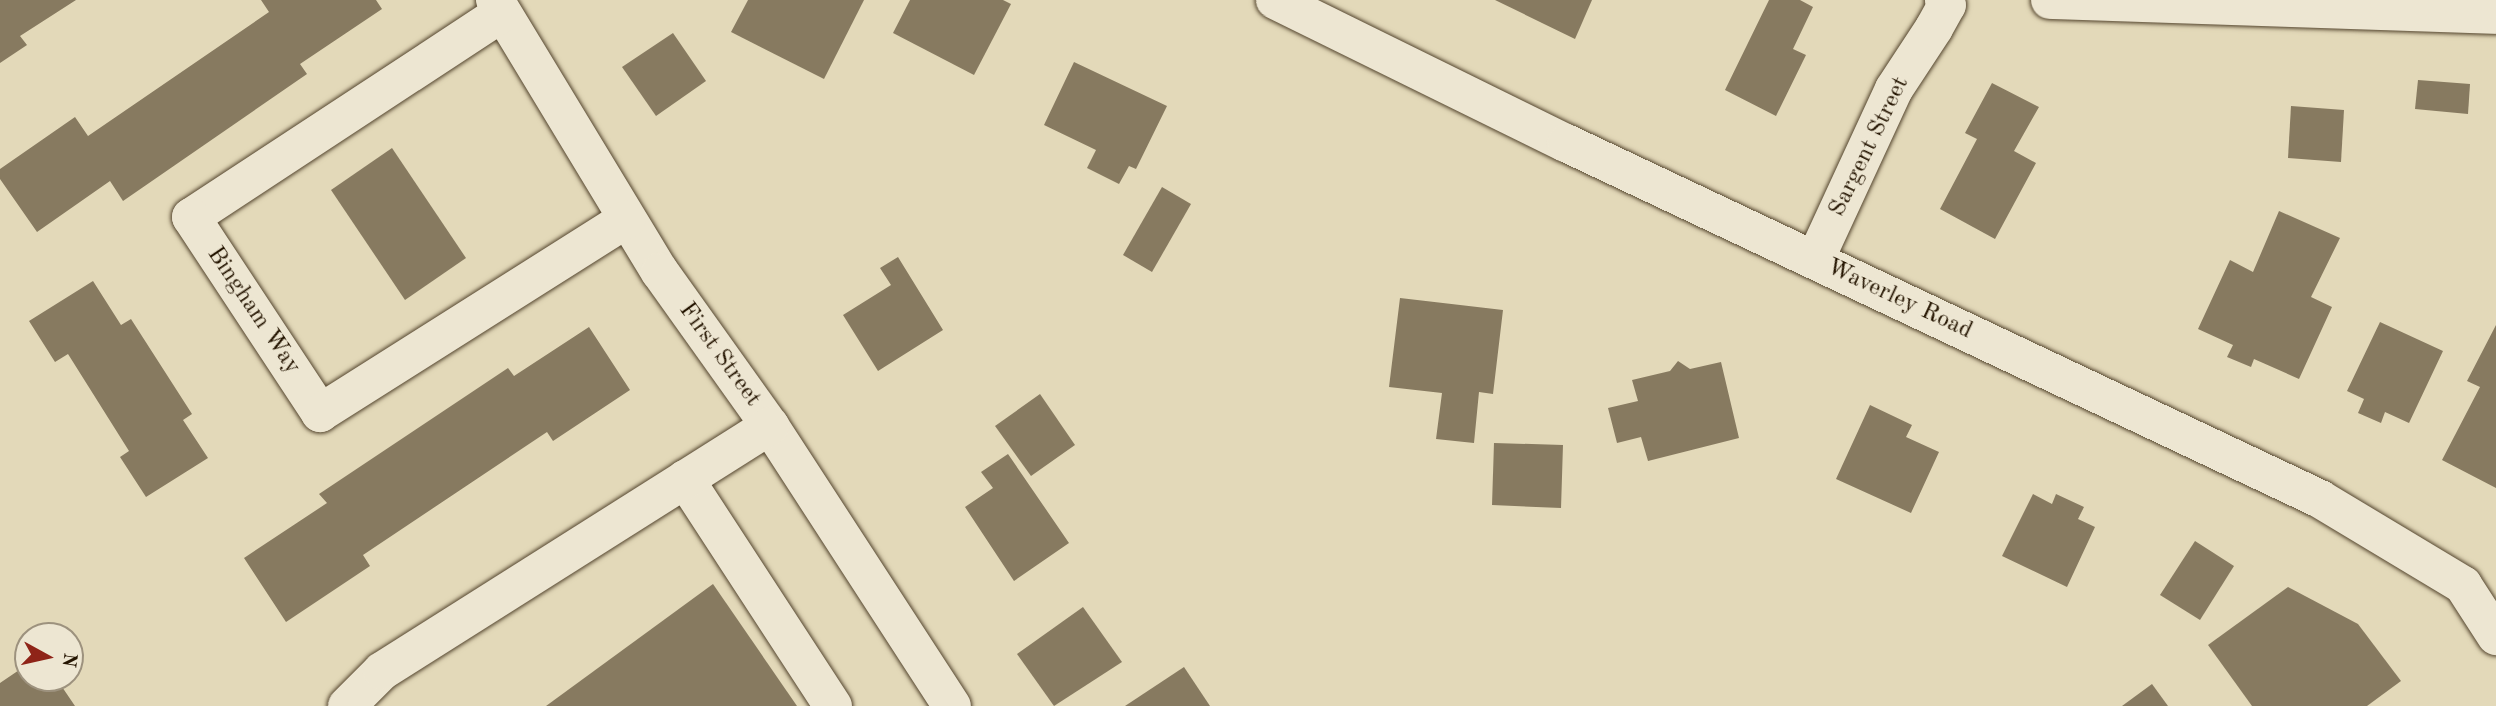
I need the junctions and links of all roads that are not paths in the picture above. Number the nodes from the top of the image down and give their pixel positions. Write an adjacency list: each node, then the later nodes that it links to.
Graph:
1 (1275, 0): 7 (street, Waverley Road)
2 (2050, 0): 5 (street)
3 (1956, 2): 7 (street, Sargent Street)
4 (498, 6): 6 (street, First Street); 6 (street, Bingham Way)
5 (2496, 15)
6 (627, 219): 8 (street, First Street)
7 (1815, 260): 10 (street, Waverley Road)
8 (770, 426): 9 (street); 13 (street, First Street)
9 (685, 479): 11 (street); 12 (street)
10 (2496, 636)
11 (347, 706)
12 (833, 706)
13 (951, 706)

